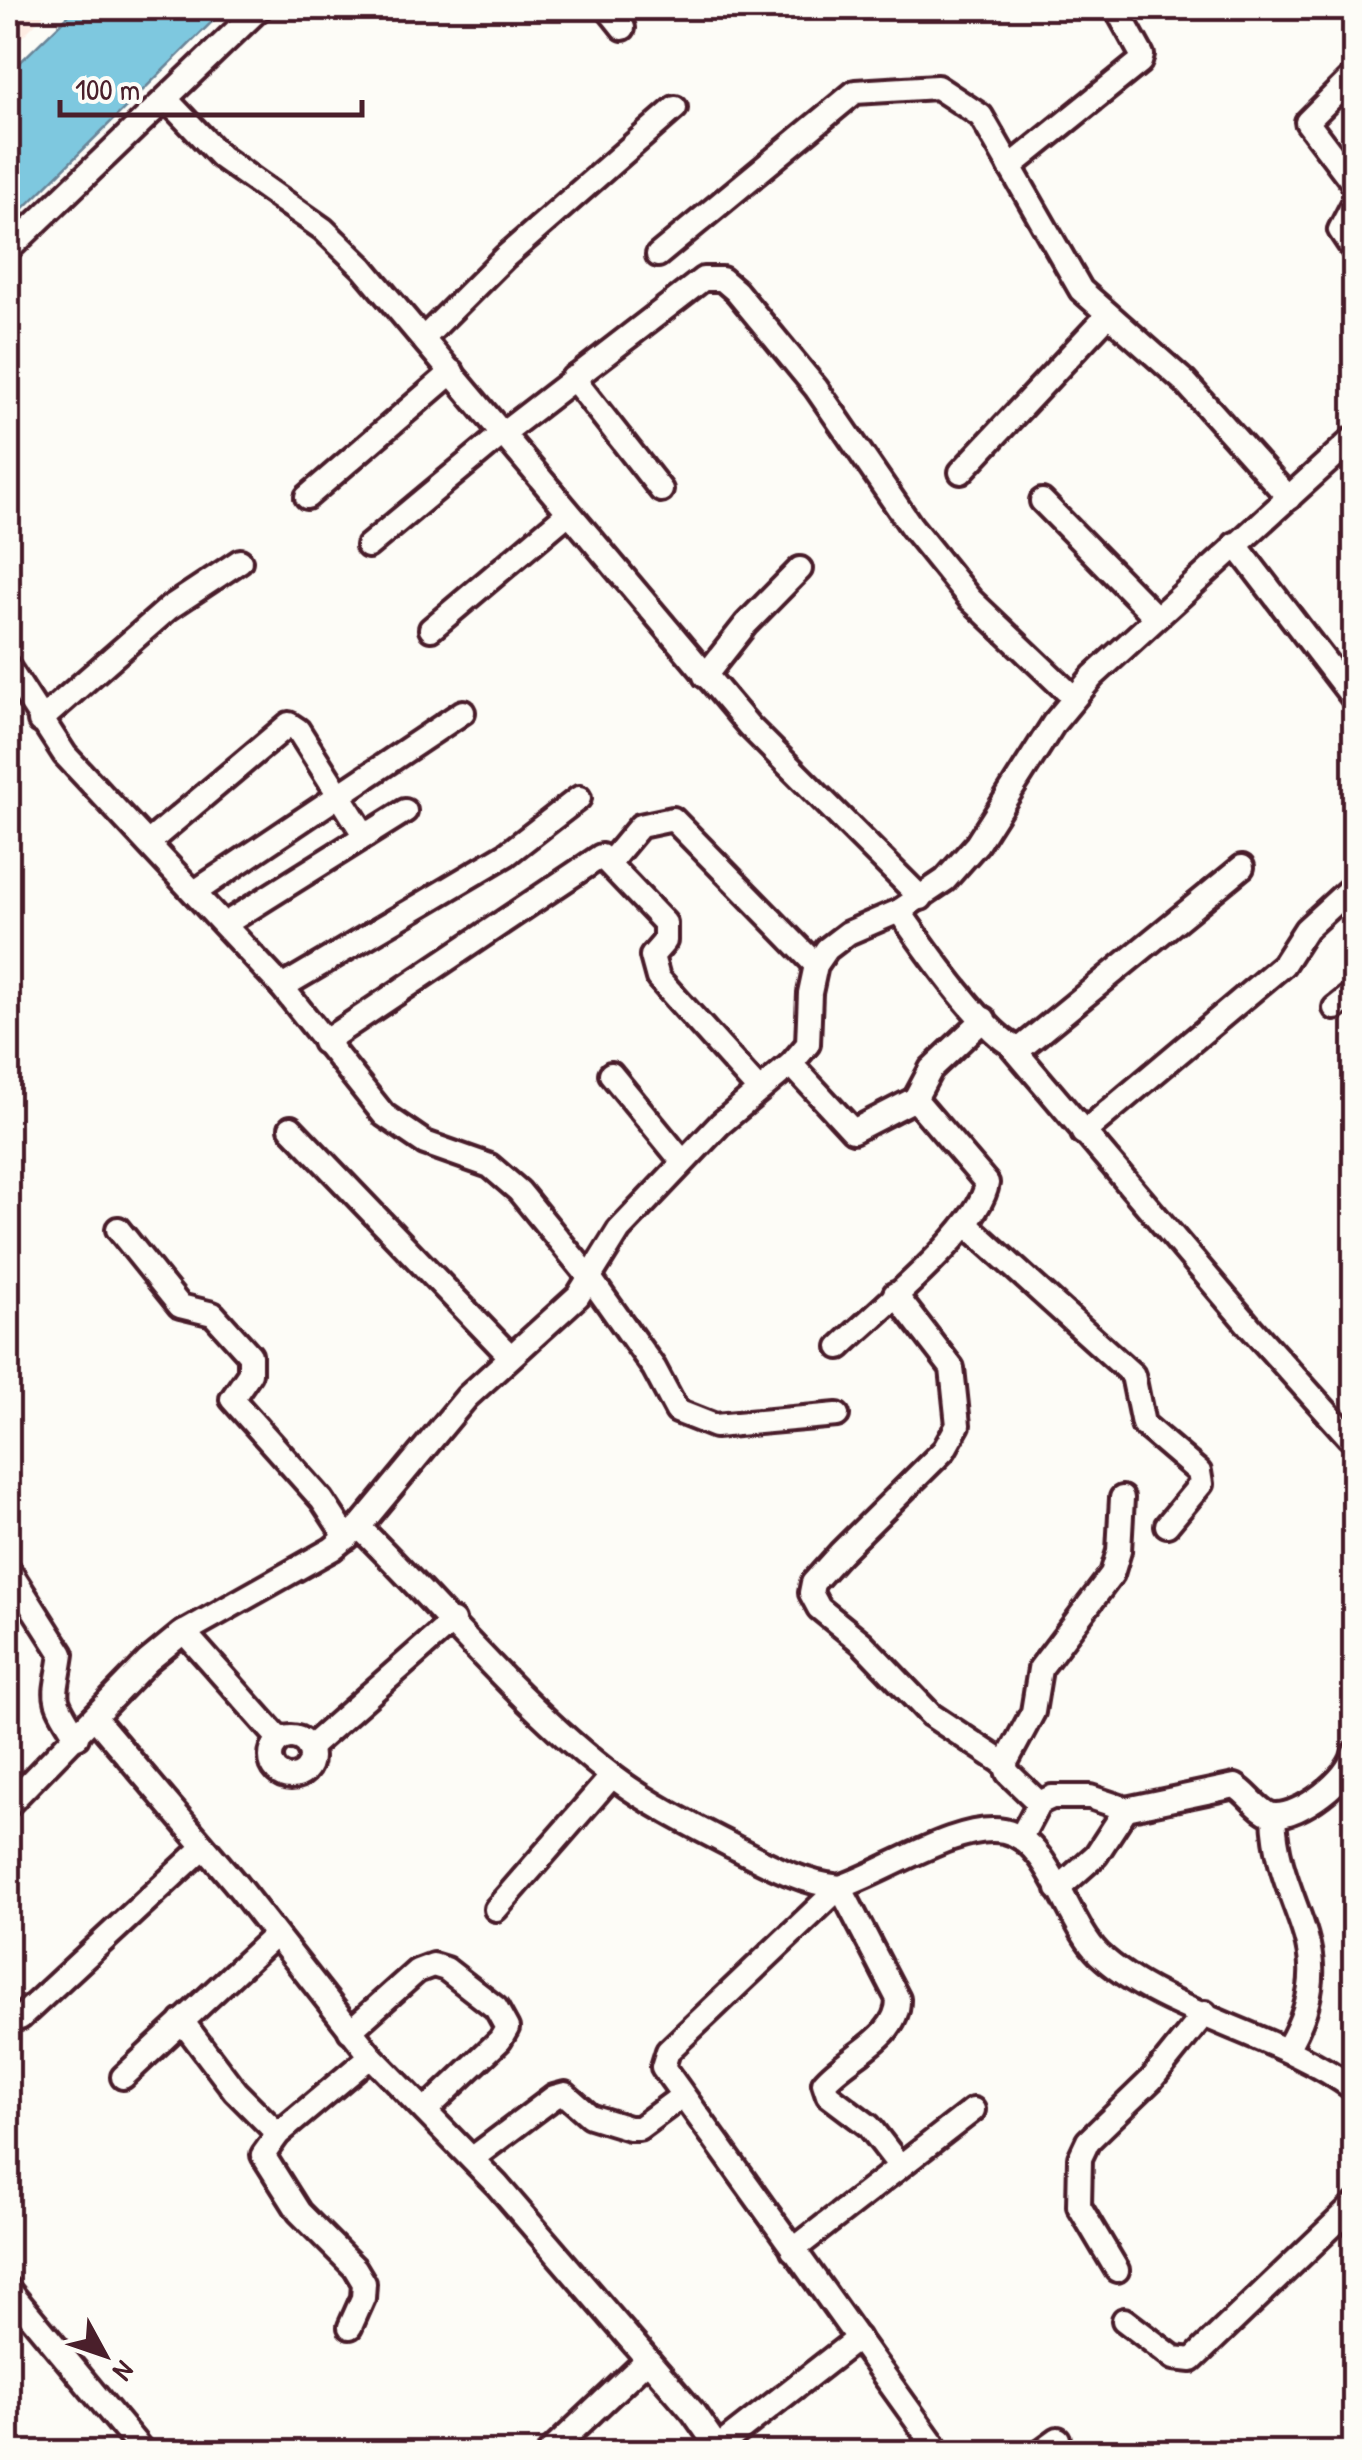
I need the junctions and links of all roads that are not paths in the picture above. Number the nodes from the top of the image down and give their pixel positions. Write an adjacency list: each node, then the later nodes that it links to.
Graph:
1 (260, 8): 6 (street)
2 (606, 8): 4 (street)
3 (1116, 8): 8 (street)
4 (623, 28)
5 (1354, 75): 9 (street)
6 (166, 99): 11 (street); 15 (street)
7 (675, 108): 15 (street)
8 (1010, 167): 13 (street); 14 (street)
9 (1354, 184)
10 (1354, 203): 12 (street)
11 (8, 250)
12 (1354, 251)
13 (658, 255)
14 (1108, 315): 20 (street); 23 (street)
15 (424, 338): 16 (street)
16 (452, 372): 18 (street); 22 (street)
17 (573, 378): 18 (street); 21 (street); 34 (street)
18 (501, 436): 25 (street); 27 (street)
19 (1354, 438): 23 (street)
20 (961, 472)
21 (661, 490)
22 (306, 496)
23 (1289, 498): 26 (street)
24 (1042, 501): 30 (street)
25 (567, 514): 31 (street); 33 (street)
26 (1236, 544): 30 (street); 35 (street)
27 (368, 546)
28 (240, 561): 37 (street)
29 (800, 569): 33 (street)
30 (1156, 616): 34 (street)
31 (430, 629)
32 (8, 667): 37 (street)
33 (706, 676): 47 (street)
34 (1073, 697): 47 (street)
35 (1354, 698)
36 (463, 712): 38 (street)
37 (40, 721): 42 (street)
38 (341, 794): 41 (street); 42 (street); 46 (street)
39 (579, 798): 51 (street)
40 (405, 812): 41 (street)
41 (365, 836): 49 (street)
42 (148, 843): 46 (street)
43 (610, 862): 50 (street); 55 (street); 59 (street)
44 (1242, 867): 56 (street)
45 (1354, 885): 62 (street)
46 (196, 892): 49 (street)
47 (921, 898): 48 (street)
48 (899, 910): 50 (street); 54 (street)
49 (225, 924): 51 (street)
50 (816, 965): 57 (street)
51 (282, 988): 55 (street)
52 (1354, 993): 53 (street)
53 (1335, 1008)
54 (984, 1019): 56 (street); 60 (street)
55 (324, 1042): 66 (street)
56 (1013, 1048): 62 (street)
57 (791, 1064): 59 (street); 60 (street)
58 (612, 1074): 63 (street)
59 (759, 1090): 63 (street)
60 (915, 1099): 64 (street)
61 (291, 1128): 69 (street)
62 (1083, 1133): 71 (street)
63 (683, 1162): 66 (street)
64 (966, 1225): 67 (street); 73 (street)
65 (118, 1229): 74 (street)
66 (590, 1278): 69 (street); 70 (street)
67 (895, 1294): 68 (street); 83 (street)
68 (840, 1347)
69 (509, 1356): 74 (street)
70 (837, 1415)
71 (1354, 1434)
72 (1122, 1498): 83 (street)
73 (1167, 1524)
74 (353, 1533): 76 (street); 77 (street)
75 (8, 1569): 79 (street)
76 (453, 1621): 81 (street); 84 (street)
77 (184, 1632): 78 (street); 80 (street)
78 (95, 1718): 79 (street); 90 (street)
79 (78, 1737): 86 (street)
80 (280, 1740): 81 (street); 81 (street)
81 (309, 1748)
82 (1354, 1754): 88 (street)
83 (1004, 1764): 85 (street)
84 (612, 1776): 91 (street); 93 (street)
85 (1039, 1803): 87 (street); 89 (street)
86 (8, 1805)
87 (1126, 1809): 88 (street); 92 (street)
88 (1274, 1816): 99 (street)
89 (1021, 1837): 91 (street); 92 (street)
90 (204, 1848): 94 (street); 96 (street)
91 (840, 1887): 103 (street); 108 (street)
92 (1058, 1889): 95 (street)
93 (496, 1908)
94 (275, 1935): 97 (street); 98 (street)
95 (1205, 2013): 99 (street); 111 (street)
96 (8, 2020)
97 (182, 2021): 101 (street); 106 (street)
98 (350, 2031): 100 (street); 105 (street)
99 (1287, 2049): 102 (street)
100 (371, 2056): 105 (street); 106 (street)
101 (123, 2077)
102 (1354, 2089)
103 (682, 2096): 107 (street); 110 (street)
104 (973, 2110): 108 (street)
105 (425, 2111): 107 (street)
106 (278, 2134): 114 (street)
107 (473, 2158): 116 (street)
108 (899, 2165): 110 (street)
109 (1354, 2205): 113 (street)
110 (792, 2250): 115 (street)
111 (1117, 2270)
112 (8, 2289): 118 (street)
113 (1124, 2320)
114 (350, 2328)
115 (858, 2338): 117 (street); 120 (street)
116 (645, 2362): 117 (street); 119 (street)
117 (717, 2451)
118 (144, 2452)
119 (550, 2452)
120 (939, 2452)

